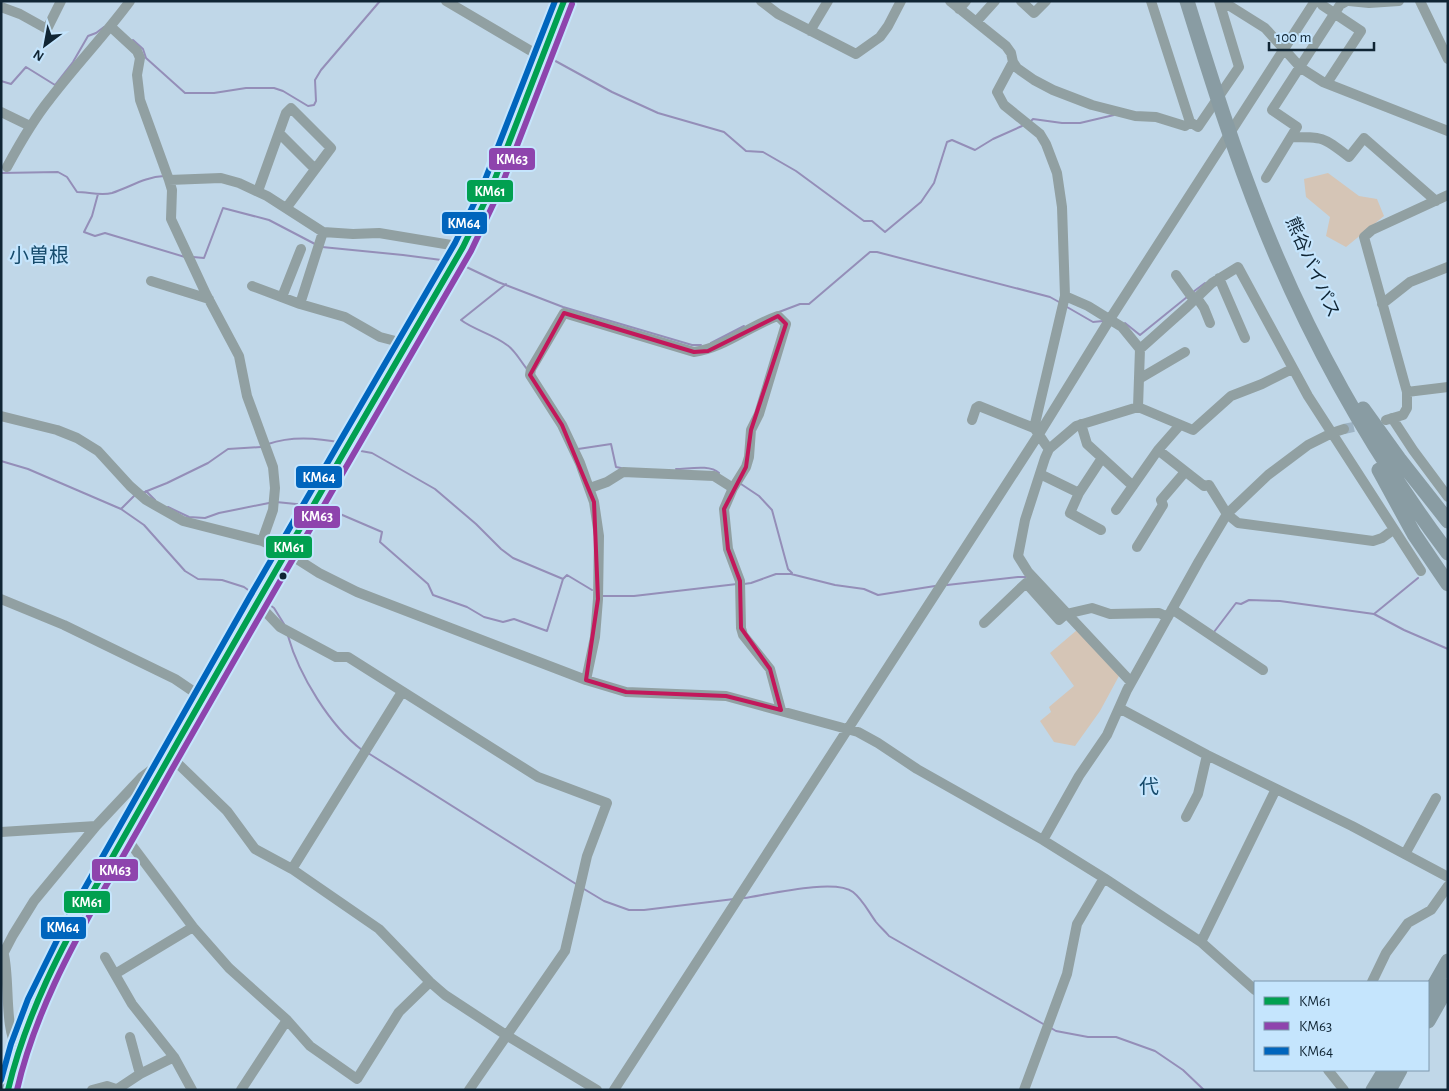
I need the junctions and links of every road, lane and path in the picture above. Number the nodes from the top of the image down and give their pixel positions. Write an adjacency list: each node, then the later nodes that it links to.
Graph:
1 (61, 1): 21 (street)
2 (130, 1): 24 (street)
3 (446, 1): 27 (street)
4 (564, 1): 27 (main road)
5 (761, 1): 25 (street)
6 (828, 1): 25 (street)
7 (901, 1): 25 (street)
8 (950, 1): 20 (street)
9 (995, 1): 23 (street)
10 (1021, 1): 11 (street)
11 (1046, 1)
12 (1152, 1): 34 (street)
13 (1187, 1): 31 (highway, 熊谷バイパス)
14 (1197, 1): 31 (highway, 熊谷バイパス)
15 (1220, 1): 26 (street); 34 (street)
16 (1348, 1): 17 (street); 22 (street)
17 (1399, 1)
18 (1420, 1): 28 (street)
19 (1318, 3): 22 (street); 26 (street)
20 (963, 5): 23 (street)
21 (1, 7)
22 (1334, 13): 30 (street); 32 (street)
23 (976, 22): 29 (street)
24 (113, 25): 35 (street); 41 (street)
25 (810, 31)
26 (1284, 49): 30 (street); 62 (street)
27 (543, 58): 50 (main road)
28 (1448, 59)
29 (1013, 62): 34 (street); 59 (street)
30 (1301, 68): 32 (street); 38 (street)
31 (1216, 78): 47 (highway, 熊谷バイパス)
32 (1327, 83): 36 (street)
33 (1, 112): 35 (street)
34 (1190, 122)
35 (30, 126): 39 (street)
36 (1448, 131)
37 (279, 133): 40 (street); 40 (street); 43 (street)
38 (1291, 137): 42 (street); 45 (street)
39 (7, 167)
40 (315, 169): 46 (street)
41 (168, 177): 43 (street); 58 (street)
42 (1266, 178)
43 (258, 191): 46 (street)
44 (1448, 195): 45 (street)
45 (1436, 201): 61 (street)
46 (286, 207): 48 (street)
47 (1267, 221): 64 (highway, 熊谷バイパス); 73 (highway, 熊谷バイパス)
48 (320, 241): 50 (street); 60 (street)
49 (301, 249): 56 (street)
50 (457, 257): 66 (main road)
51 (1448, 266): 61 (street)
52 (1176, 275): 57 (street)
53 (1219, 278): 57 (street); 65 (street); 69 (street)
54 (151, 281): 58 (street)
55 (252, 286): 56 (street)
56 (282, 297): 60 (street)
57 (1196, 299): 63 (street); 67 (street)
58 (208, 300): 98 (street)
59 (1064, 302): 62 (street); 80 (street)
60 (300, 304): 66 (street)
61 (1382, 304): 72 (street)
62 (1113, 321): 67 (street); 80 (street)
63 (1210, 323)
64 (1315, 337): 73 (highway, 熊谷バイパス); 103 (highway)
65 (1245, 338)
66 (407, 344): 100 (main road)
67 (1140, 349): 70 (street)
68 (1185, 352): 70 (street)
69 (1292, 368): 78 (street); 81 (street)
70 (1139, 379): 74 (street)
71 (1448, 387): 72 (street)
72 (1407, 392): 91 (street)
73 (1355, 404): 94 (highway, 熊谷バイパス); 97 (highway); 101 (highway)
74 (1138, 407): 77 (street); 78 (street)
75 (1, 416): 98 (street)
76 (972, 420): 80 (street)
77 (1081, 424): 82 (street); 84 (street)
78 (1180, 425): 83 (street)
79 (1344, 429): 81 (street)
80 (1036, 431): 82 (street); 116 (street)
81 (1332, 433): 93 (street); 96 (street)
82 (1049, 449): 86 (street)
83 (1158, 450): 85 (street); 88 (street)
84 (1102, 458): 88 (street); 90 (street)
85 (1185, 472): 93 (street); 99 (street)
86 (1040, 474): 90 (street); 107 (street)
87 (736, 484): 89 (street); 89 (street); 115 (street)
88 (1134, 486): 92 (street)
89 (590, 488): 110 (street)
90 (1079, 493): 95 (street)
91 (1448, 497)
92 (1116, 510)
93 (1227, 514): 96 (street); 106 (street)
94 (1448, 520)
95 (1101, 530)
96 (1393, 530): 102 (street)
97 (1448, 539)
98 (262, 541): 100 (street)
99 (1136, 547)
100 (286, 552): 105 (main road); 110 (street)
101 (1448, 553)
102 (1421, 571)
103 (1448, 584)
104 (1, 599): 113 (street)
105 (259, 600): 112 (street); 113 (main road)
106 (1171, 612): 107 (street); 109 (street); 111 (street)
107 (1066, 614): 108 (street); 111 (street)
108 (984, 623)
109 (1263, 670)
110 (586, 680): 115 (street)
111 (1131, 682): 114 (street)
112 (402, 692): 127 (street); 144 (street)
113 (203, 698): 118 (main road)
114 (1119, 708): 117 (street); 125 (street)
115 (781, 710): 116 (street)
116 (846, 730): 125 (street); 160 (street)
117 (1207, 755): 119 (street); 121 (street)
118 (170, 756): 122 (street); 124 (main road); 127 (street)
119 (1276, 789): 126 (street); 132 (street)
120 (1436, 798): 126 (street)
121 (1186, 817)
122 (96, 826): 123 (street); 133 (street)
123 (1, 832)
124 (124, 835): 131 (street); 146 (main road)
125 (1042, 840): 129 (street)
126 (1405, 854): 128 (street)
127 (292, 869): 138 (street)
128 (1448, 877)
129 (1104, 878): 132 (street); 152 (street)
130 (1448, 886): 137 (street)
131 (193, 927): 136 (street); 143 (street)
132 (1201, 942): 140 (street)
133 (2, 956): 146 (street)
134 (105, 957): 136 (street)
135 (1448, 961): 141 (highway)
136 (114, 974): 147 (street)
137 (1372, 981)
138 (430, 982): 143 (street); 144 (street)
139 (1448, 986): 142 (highway)
140 (1254, 989)
141 (1429, 994)
142 (1429, 1019)
143 (287, 1020): 157 (street)
144 (506, 1035): 158 (street); 159 (street)
145 (130, 1037): 151 (street)
146 (18, 1050): 154 (main road)
147 (174, 1057): 151 (street); 156 (street)
148 (1329, 1071): 161 (street)
149 (1384, 1071): 162 (highway)
150 (1399, 1071): 163 (highway)
151 (140, 1074): 153 (street)
152 (1028, 1088)
153 (116, 1089): 155 (street)
154 (8, 1090)
155 (92, 1090)
156 (192, 1090)
157 (241, 1090)
158 (469, 1090)
159 (598, 1090)
160 (614, 1090)
161 (1344, 1090)
162 (1373, 1090)
163 (1389, 1090)

